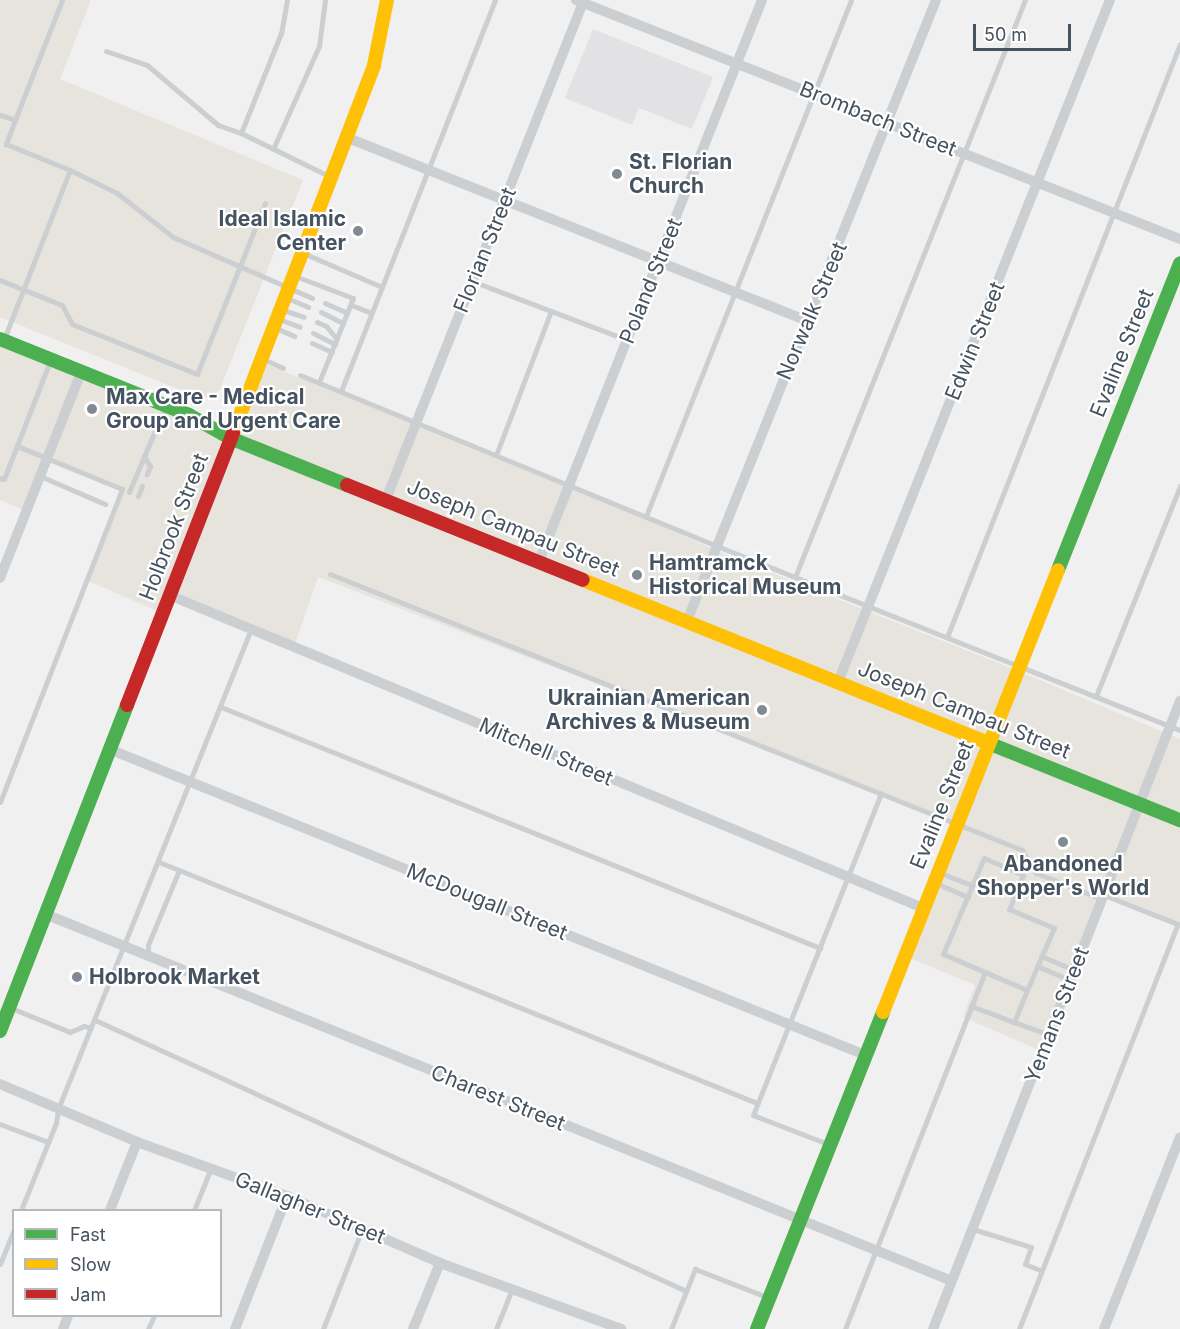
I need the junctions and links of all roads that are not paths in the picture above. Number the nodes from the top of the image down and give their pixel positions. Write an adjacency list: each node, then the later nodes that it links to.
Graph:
1 (62, 0): 17 (lane)
2 (287, 0): 19 (lane)
3 (325, 0): 21 (lane)
4 (387, 0): 20 (street, Holbrook Street)
5 (495, 0): 24 (lane)
6 (762, 0): 14 (street, Poland Street)
7 (851, 0): 15 (lane)
8 (936, 0): 18 (street, Norwalk Street)
9 (1025, 0): 22 (lane)
10 (1110, 0): 26 (street, Edwin Street)
11 (581, 1): 14 (street, Brombach Street); 27 (street, Florian Street)
12 (1180, 44): 29 (lane)
13 (106, 51): 19 (lane)
14 (737, 63): 15 (street, Brombach Street); 32 (street, Poland Street)
15 (814, 94): 18 (street, Brombach Street); 39 (lane)
16 (0, 115): 17 (lane)
17 (15, 120): 23 (lane)
18 (888, 123): 22 (street, Brombach Street); 50 (street, Norwalk Street)
19 (242, 134): 21 (lane)
20 (348, 138): 24 (street); 25 (street, Holbrook Street)
21 (273, 149): 25 (lane)
22 (964, 153): 26 (street, Brombach Street); 89 (lane)
23 (70, 170): 34 (lane); 38 (lane)
24 (428, 171): 27 (street); 37 (lane)
25 (332, 178): 31 (street, Holbrook Street)
26 (1038, 183): 29 (street, Brombach Street); 92 (street, Edwin Street)
27 (504, 201): 32 (street); 36 (street, Florian Street)
28 (265, 203): 34 (lane)
29 (1113, 212): 30 (street, Brombach Street); 95 (lane)
30 (1180, 239)
31 (303, 253): 37 (lane); 41 (street, Holbrook Street)
32 (659, 261): 39 (street); 57 (street, Poland Street)
33 (1180, 263): 96 (street, Evaline Street)
34 (240, 266): 38 (lane); 41 (lane)
35 (0, 280): 38 (lane)
36 (472, 281): 45 (lane); 69 (street, Florian Street)
37 (382, 287): 48 (lane)
38 (24, 289): 56 (lane)
39 (735, 292): 50 (street); 85 (lane)
40 (312, 298): 41 (lane)
41 (283, 303): 43 (lane); 44 (lane); 49 (lane); 53 (lane); 55 (lane); 62 (street, Holbrook Street)
42 (325, 303): 47 (lane)
43 (351, 305): 47 (lane); 48 (lane)
44 (308, 307)
45 (551, 311): 57 (lane); 72 (lane)
46 (321, 312): 52 (lane)
47 (347, 313): 52 (lane)
48 (372, 313): 67 (lane)
49 (304, 317)
50 (806, 320): 86 (street, Norwalk Street)
51 (317, 322): 58 (lane)
52 (343, 323): 58 (lane)
53 (300, 327)
54 (313, 333): 58 (lane)
55 (294, 336)
56 (2, 340): 61 (street, Joseph Campau Street)
57 (627, 340): 78 (street, Poland Street)
58 (336, 342): 60 (lane)
59 (312, 344): 60 (lane)
60 (332, 352): 66 (lane)
61 (51, 359): 64 (street, Joseph Campau Street); 71 (lane)
62 (261, 359): 63 (lane); 70 (street, Holbrook Street)
63 (283, 368)
64 (81, 372): 68 (street, Joseph Campau Street); 74 (street)
65 (300, 375): 66 (lane)
66 (319, 382): 67 (lane)
67 (341, 391): 69 (lane)
68 (166, 405): 70 (street, Joseph Campau Street); 73 (lane)
69 (416, 422): 72 (lane); 83 (street, Florian Street)
70 (230, 438): 83 (street, Joseph Campau Street); 91 (street, Holbrook Street)
71 (17, 446): 74 (lane); 77 (lane)
72 (496, 454): 78 (lane)
73 (144, 456): 75 (lane); 81 (lane)
74 (46, 459): 76 (street); 106 (lane)
75 (147, 474)
76 (40, 477): 84 (lane); 90 (street)
77 (0, 478)
78 (570, 485): 85 (lane); 87 (street, Poland Street)
79 (142, 486): 82 (lane)
80 (1180, 486): 98 (lane)
81 (129, 492)
82 (138, 496)
83 (386, 499): 87 (street, Joseph Campau Street)
84 (105, 504)
85 (646, 516): 86 (lane)
86 (717, 546): 89 (lane); 93 (street, Norwalk Street)
87 (539, 561): 93 (street, Joseph Campau Street)
88 (330, 574): 105 (lane)
89 (795, 577): 92 (lane)
90 (0, 578)
91 (170, 595): 94 (street, Mitchell Street); 103 (street, Holbrook Street)
92 (868, 606): 95 (lane); 97 (street, Edwin Street)
93 (687, 621): 97 (street, Joseph Campau Street)
94 (251, 629): 100 (lane); 115 (street, Mitchell Street)
95 (947, 636): 96 (lane)
96 (1020, 665): 98 (lane); 102 (street, Evaline Street)
97 (838, 682): 102 (street, Joseph Campau Street)
98 (1096, 696): 101 (lane)
99 (1180, 701): 101 (street, Yemans Street)
100 (221, 707): 104 (lane); 123 (lane)
101 (1175, 728): 107 (street, Yemans Street)
102 (990, 743): 107 (street, Joseph Campau Street); 109 (street, Evaline Street)
103 (109, 749): 104 (street, McDougall Street); 120 (street, Holbrook Street)
104 (190, 782): 110 (lane); 134 (street, McDougall Street)
105 (881, 794): 109 (lane); 115 (lane)
106 (0, 802)
107 (1139, 804): 108 (street, Joseph Campau Street); 118 (street, Yemans Street)
108 (1180, 820)
109 (957, 824): 112 (lane); 114 (street, Evaline Street)
110 (159, 862): 111 (lane); 122 (lane)
111 (178, 870): 124 (lane); 140 (lane)
112 (1036, 873): 113 (lane); 118 (lane)
113 (1023, 875): 116 (lane); 125 (lane)
114 (936, 877): 116 (lane); 117 (lane); 119 (street, Evaline Street)
115 (849, 878): 119 (street, Mitchell Street); 123 (lane)
116 (972, 885): 117 (lane)
117 (968, 897): 127 (lane)
118 (1103, 897): 121 (lane); 128 (street, Yemans Street)
119 (923, 908): 138 (street, Evaline Street)
120 (45, 914): 122 (street, Charest Street); 131 (street, Holbrook Street)
121 (1179, 924): 159 (lane)
122 (124, 946): 124 (street, Charest Street); 132 (lane)
123 (820, 948): 134 (lane)
124 (148, 956): 152 (street, Charest Street)
125 (1041, 956): 126 (lane); 128 (lane)
126 (1037, 966): 128 (lane); 129 (lane)
127 (985, 972): 129 (lane); 130 (lane)
128 (1072, 975): 137 (street, Yemans Street)
129 (1028, 990): 133 (lane)
130 (971, 1006): 133 (lane); 156 (lane)
131 (9, 1007): 135 (lane); 136 (street, Holbrook Street)
132 (94, 1020): 135 (lane); 162 (lane)
133 (1014, 1022): 137 (lane)
134 (790, 1024): 138 (street, McDougall Street); 140 (lane)
135 (91, 1029): 141 (lane)
136 (0, 1031)
137 (1049, 1035): 154 (street, Yemans Street)
138 (865, 1055): 146 (street, Evaline Street)
139 (0, 1084): 141 (street, Gallagher Street)
140 (757, 1103): 146 (lane)
141 (58, 1108): 144 (lane); 145 (street, Gallagher Street)
142 (0, 1124): 144 (lane)
143 (1180, 1137): 176 (street)
144 (48, 1142): 149 (lane)
145 (137, 1142): 147 (street, Gallagher Street); 150 (street)
146 (830, 1145): 152 (street, Evaline Street)
147 (211, 1168): 148 (street, Gallagher Street); 151 (lane)
148 (287, 1196): 153 (street, Gallagher Street); 166 (street)
149 (21, 1209)
150 (110, 1209)
151 (194, 1209)
152 (800, 1220): 156 (street, Charest Street); 163 (street, Evaline Street)
153 (362, 1229): 157 (street, Gallagher Street); 167 (lane)
154 (973, 1229): 159 (lane); 160 (street, Yemans Street)
155 (12, 1235): 158 (lane)
156 (876, 1251): 160 (street, Charest Street); 173 (lane)
157 (440, 1263): 161 (street, Gallagher Street); 168 (street)
158 (0, 1264)
159 (1042, 1271): 175 (lane)
160 (952, 1281): 174 (street, Yemans Street)
161 (512, 1289): 164 (street, Gallagher Street); 169 (lane)
162 (686, 1291): 163 (lane); 171 (lane)
163 (769, 1298): 172 (street, Evaline Street)
164 (586, 1317): 165 (street); 170 (street, Gallagher Street)
165 (582, 1328)
166 (235, 1329)
167 (323, 1329)
168 (413, 1329)
169 (496, 1329)
170 (621, 1329)
171 (671, 1329)
172 (757, 1329)
173 (845, 1329)
174 (933, 1329)
175 (1018, 1329)
176 (1104, 1329)

